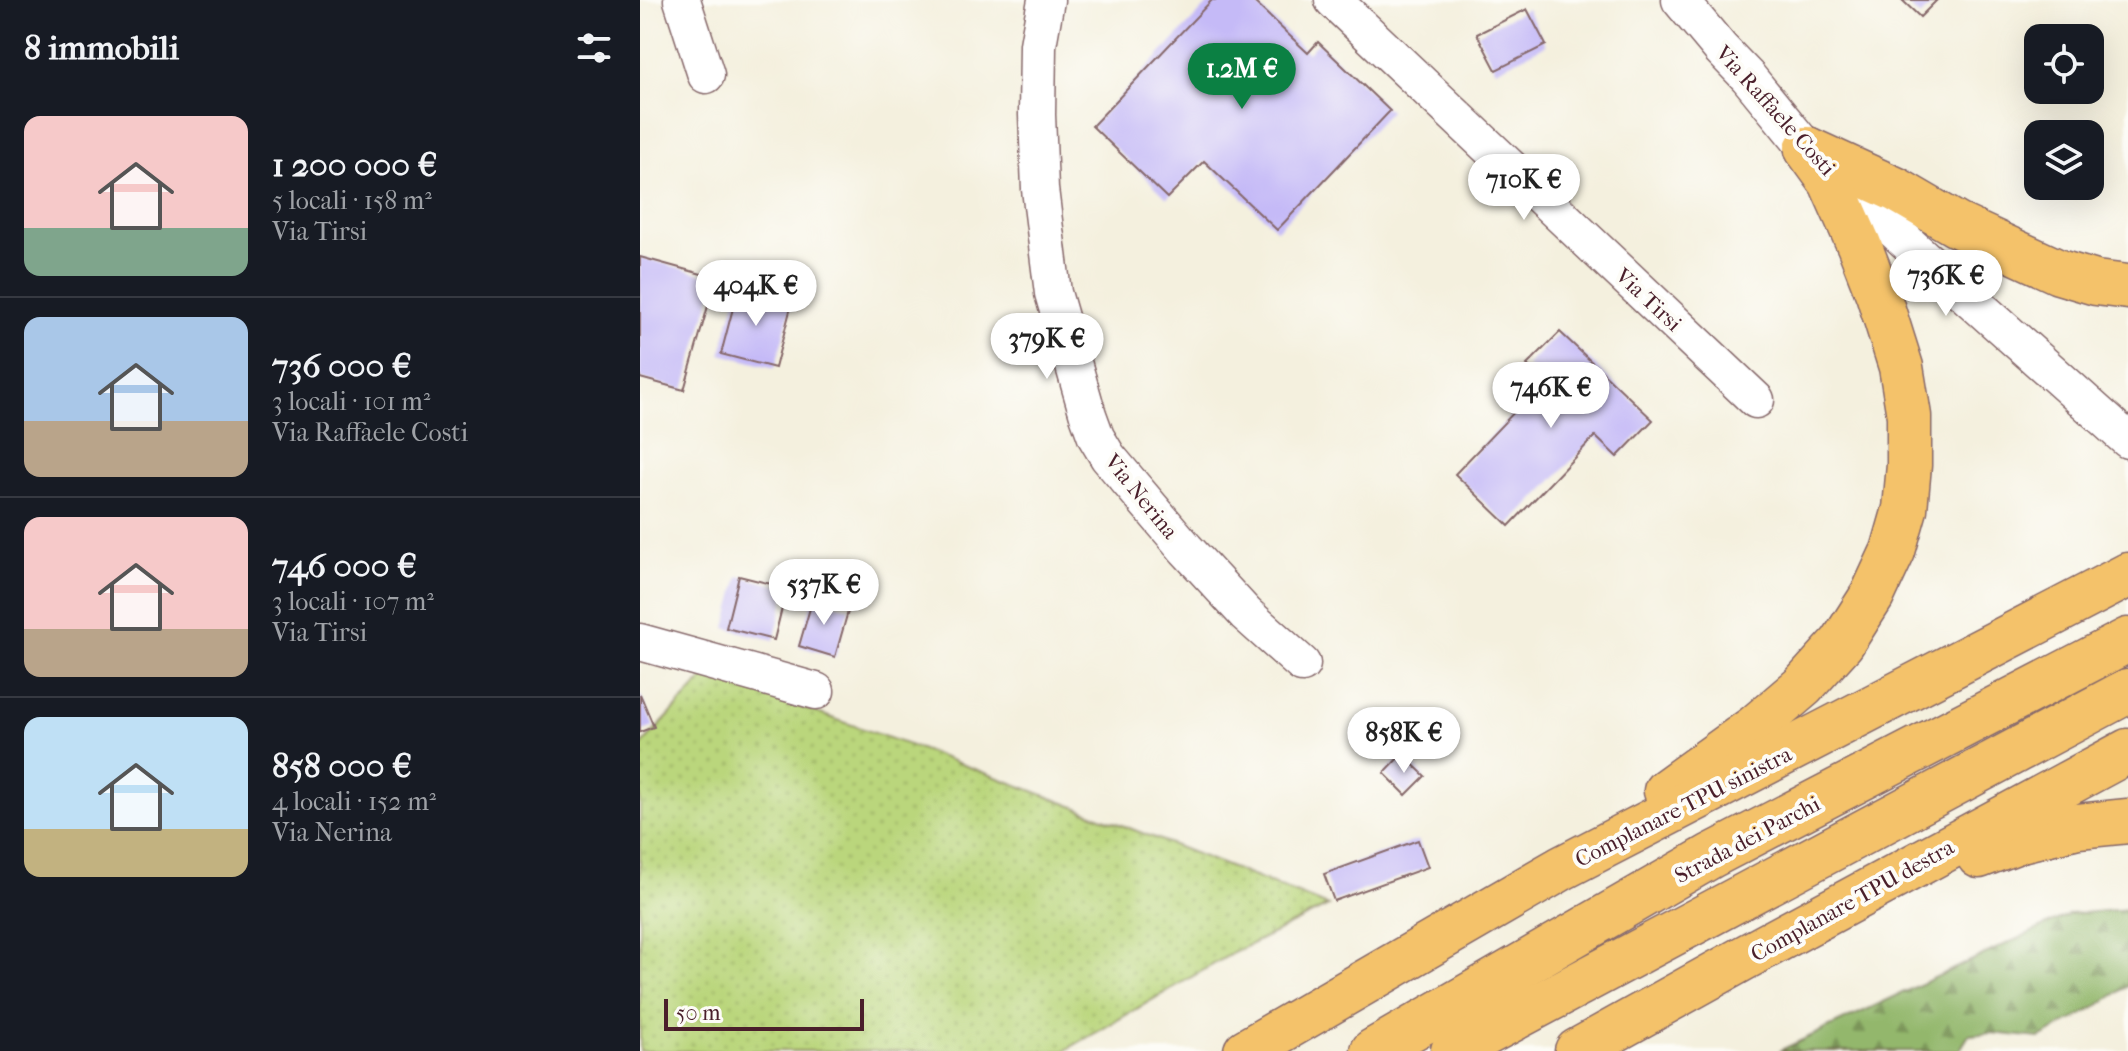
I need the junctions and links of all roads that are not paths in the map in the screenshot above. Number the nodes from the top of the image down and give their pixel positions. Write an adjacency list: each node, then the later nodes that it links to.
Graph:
1 (682, 0): 5 (street)
2 (1046, 0): 13 (street, Via Nerina)
3 (1333, 0): 8 (street, Via Tirsi)
4 (1680, 0): 6 (street, Via Raffaele Costi)
5 (706, 75)
6 (1807, 149): 7 (highway); 9 (street, Via Raffaele Costi); 18 (highway)
7 (2128, 287)
8 (1756, 400)
9 (2128, 440)
10 (2115, 582): 18 (highway, Complanare TPU sinistra)
11 (2128, 640): 21 (highway, Strada dei Parchi)
12 (640, 642): 14 (street)
13 (1302, 664)
14 (816, 691)
15 (2128, 691): 22 (highway)
16 (2128, 751): 19 (highway, Complanare TPU destra)
17 (2128, 821): 19 (highway)
18 (1562, 868): 20 (highway, Complanare TPU sinistra)
19 (1831, 912): 23 (highway, Complanare TPU destra)
20 (1246, 1051)
21 (1373, 1051)
22 (1453, 1051)
23 (1577, 1051)

